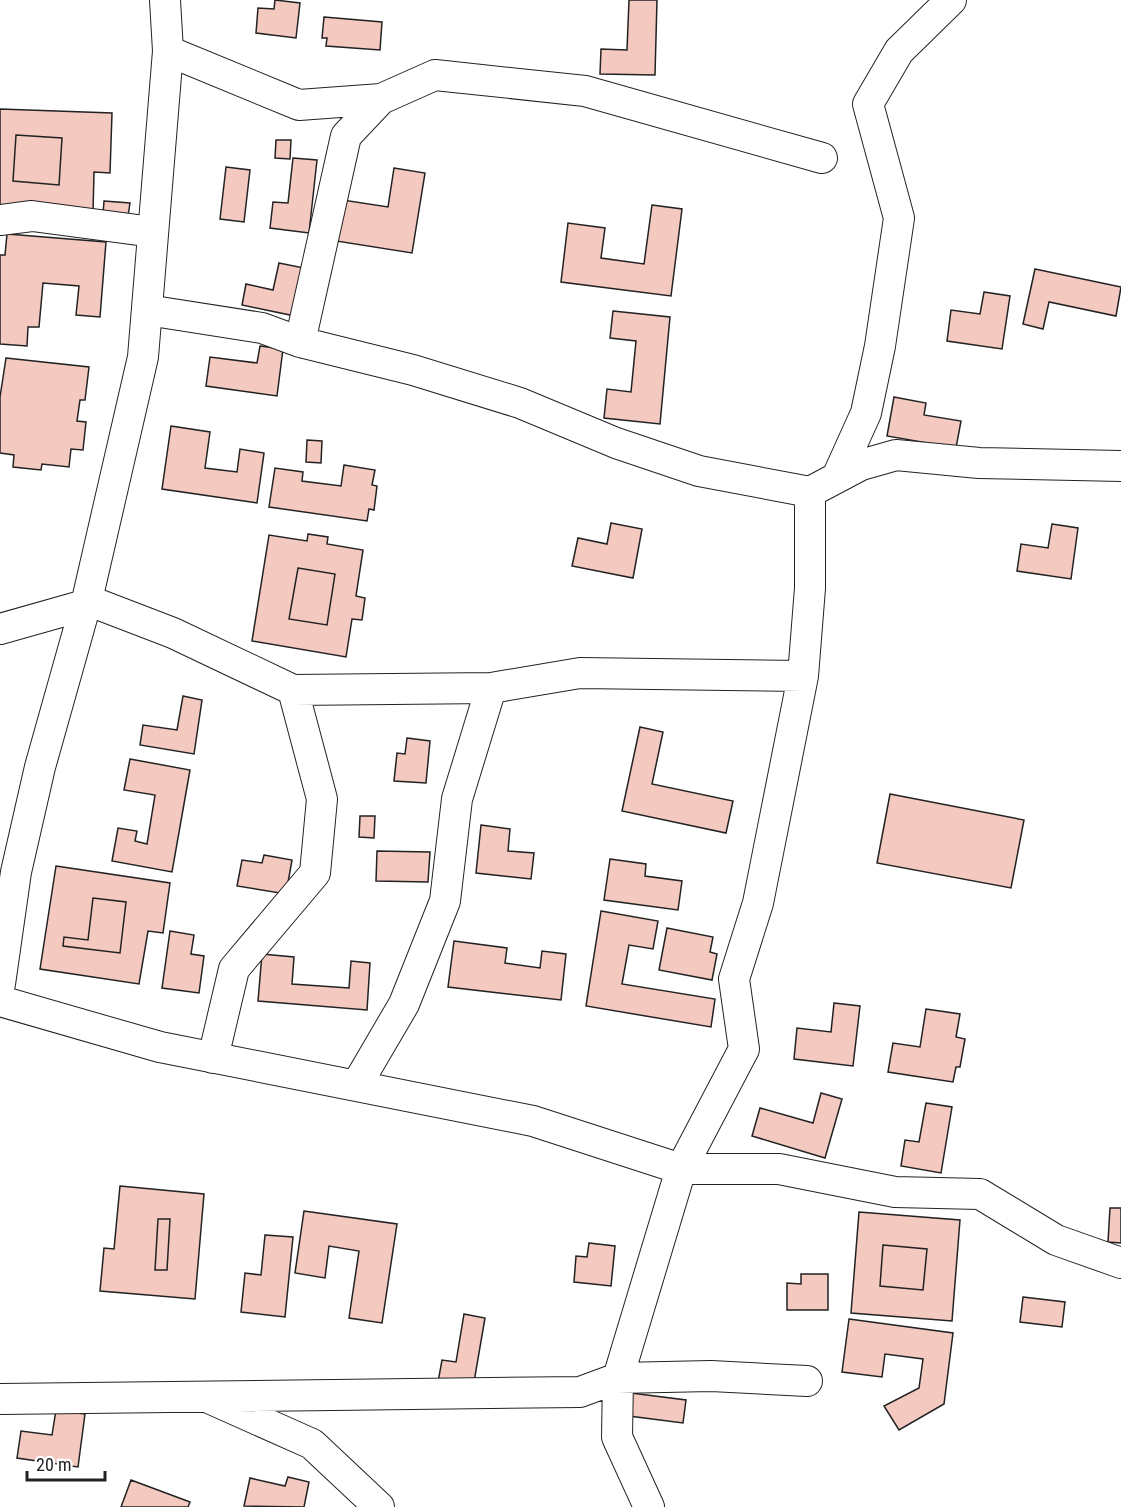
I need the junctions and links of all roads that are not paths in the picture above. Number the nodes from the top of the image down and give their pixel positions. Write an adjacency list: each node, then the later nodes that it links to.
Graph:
1 (165, 0): 3 (street)
2 (951, 0): 11 (street)
3 (168, 51): 4 (street); 7 (street)
4 (381, 99): 5 (street); 9 (street)
5 (822, 158)
6 (0, 220): 7 (street)
7 (153, 232): 8 (street)
8 (147, 310): 9 (street); 13 (street)
9 (300, 342): 12 (street)
10 (1121, 466): 11 (street)
11 (838, 476): 12 (street)
12 (810, 492): 15 (street)
13 (86, 603): 14 (street); 17 (street); 18 (street)
14 (0, 629)
15 (803, 676): 16 (street); 22 (street)
16 (491, 688): 17 (street); 21 (street)
17 (293, 690): 20 (street)
18 (0, 983)
19 (0, 1001): 20 (street)
20 (213, 1058): 21 (street)
21 (356, 1086): 22 (street)
22 (681, 1169): 23 (street); 24 (street)
23 (1121, 1263)
24 (618, 1377): 25 (street); 26 (street); 29 (street)
25 (807, 1381)
26 (203, 1395): 27 (street); 28 (street)
27 (0, 1399)
28 (379, 1507)
29 (649, 1507)

